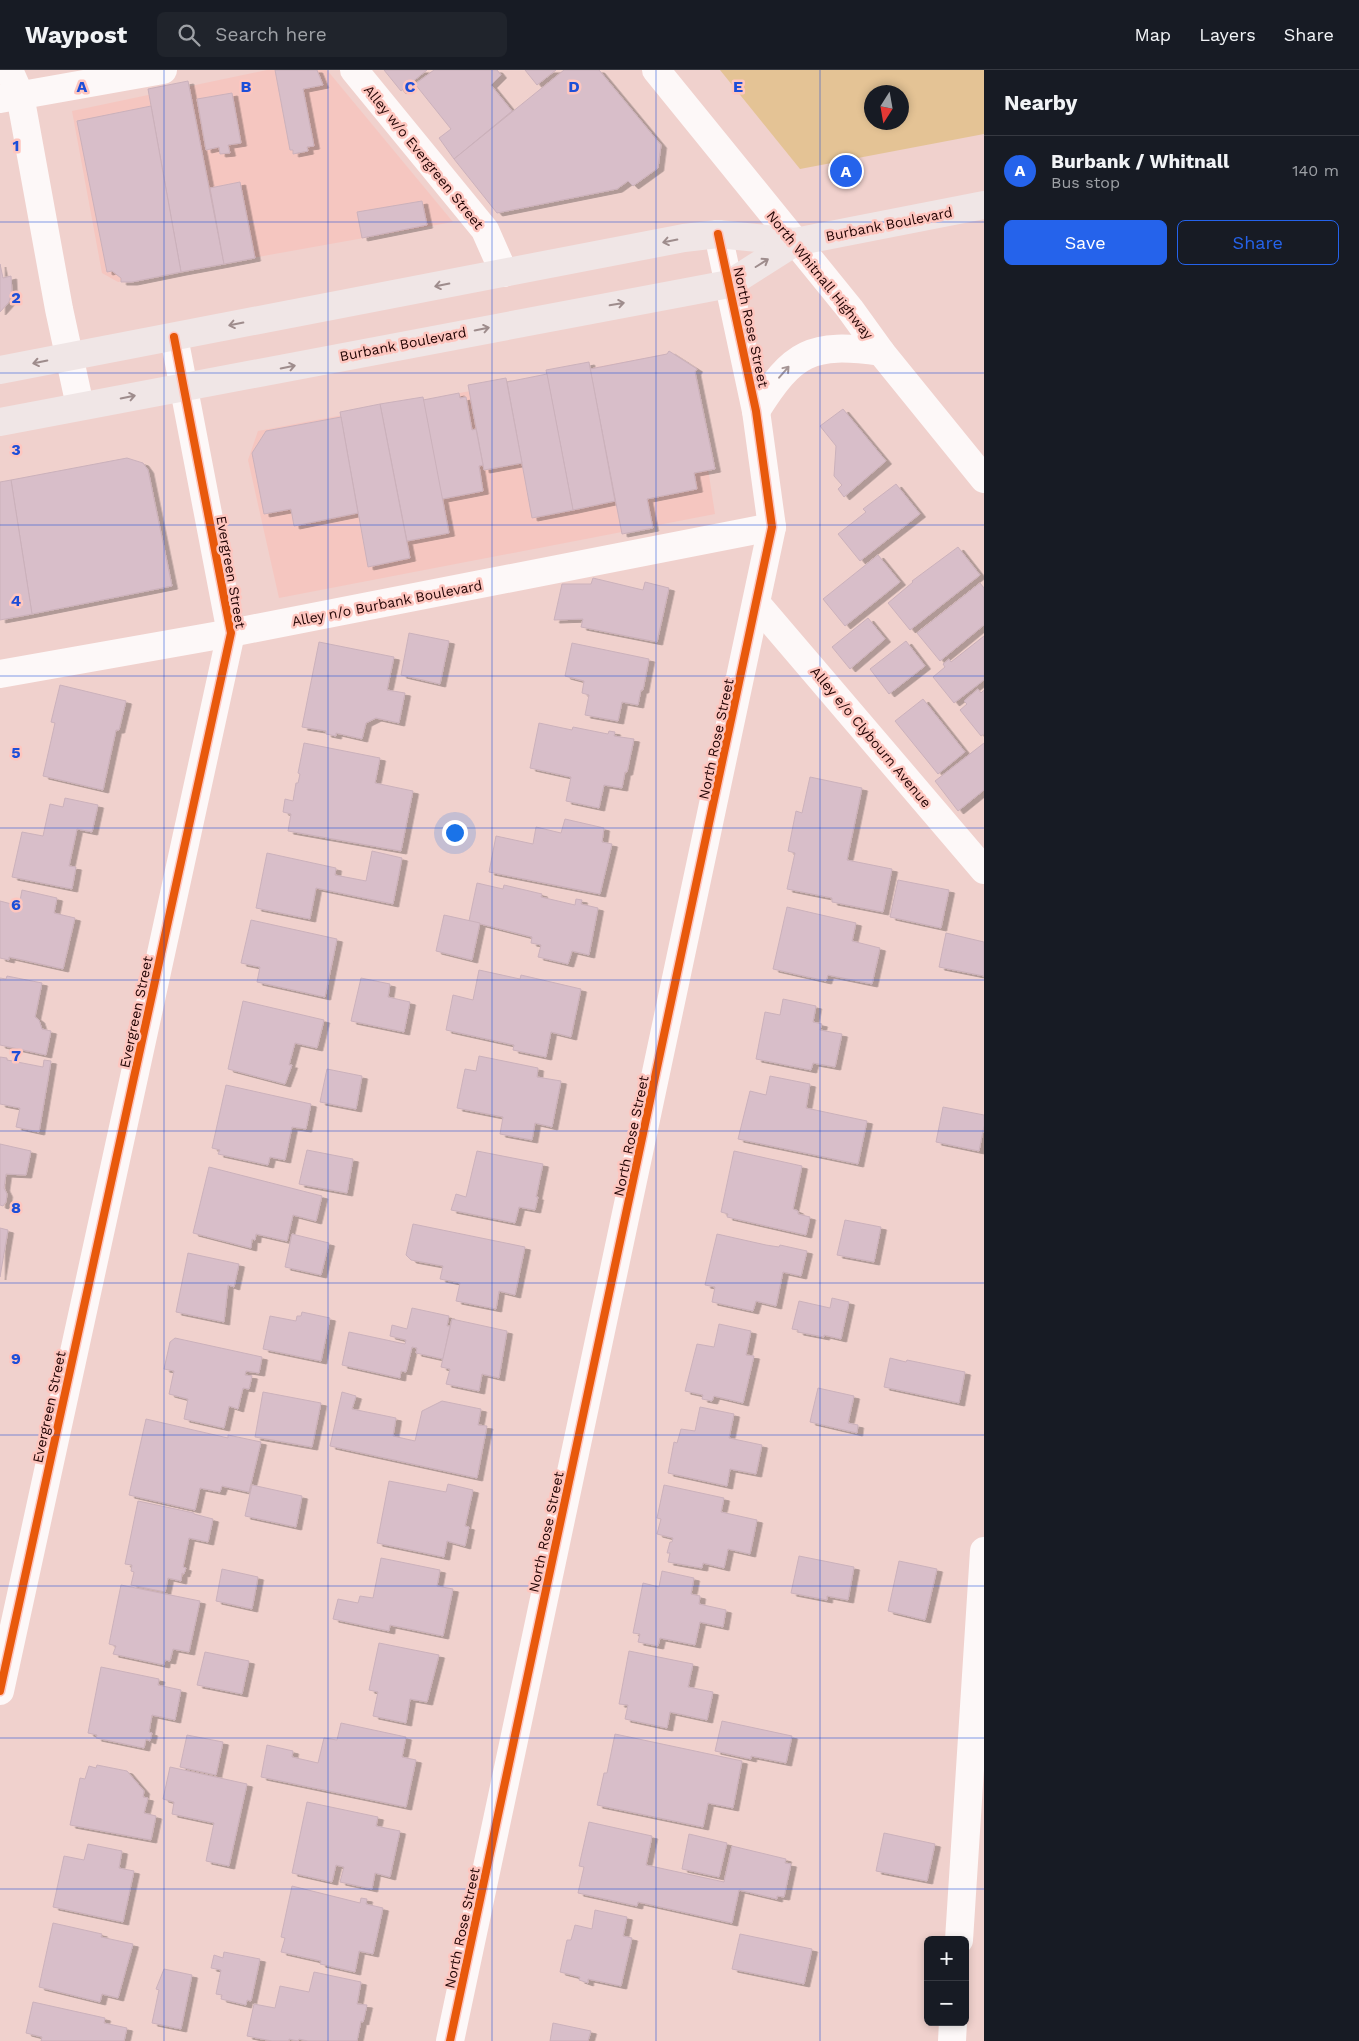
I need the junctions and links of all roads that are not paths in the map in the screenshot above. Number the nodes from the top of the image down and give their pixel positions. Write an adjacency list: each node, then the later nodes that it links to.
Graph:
1 (9, 70): 5 (street)
2 (163, 70): 5 (street)
3 (354, 70): 9 (street, Alley w/o Evergreen Street)
4 (656, 70): 8 (street, North Whitnall Highway)
5 (10, 97): 13 (street)
6 (984, 205): 8 (main road, Burbank Boulevard)
7 (718, 234): 8 (main road, Burbank Boulevard); 9 (main road, Burbank Boulevard, one-way to 9); 10 (street, North Rose Street)
8 (795, 242): 10 (main road, Burbank Boulevard, one-way to 8); 12 (street, North Whitnall Highway)
9 (504, 273): 11 (main road, Burbank Boulevard, one-way to 11)
10 (729, 284): 15 (main road, Burbank Boulevard, one-way to 10); 17 (street, North Rose Street)
11 (174, 336): 13 (main road, Burbank Boulevard); 15 (street, Evergreen Street)
12 (881, 352): 17 (street, one-way to 12); 19 (street, North Whitnall Highway)
13 (70, 356): 14 (main road, Burbank Boulevard, one-way to 14); 16 (street)
14 (0, 370)
15 (184, 386): 16 (main road, Burbank Boulevard, one-way to 15); 22 (street, Evergreen Street)
16 (80, 406): 18 (main road, Burbank Boulevard)
17 (756, 411): 20 (street, North Rose Street)
18 (0, 422)
19 (984, 480)
20 (772, 527): 21 (street, North Rose Street); 22 (street, Alley n/o Burbank Boulevard)
21 (758, 604): 24 (street, Alley e/o Clybourn Avenue); 29 (street, North Rose Street)
22 (231, 633): 23 (street, Alley n/o Burbank Boulevard); 26 (street, Evergreen Street)
23 (0, 674)
24 (984, 870)
25 (984, 1551): 27 (street)
26 (0, 1691)
27 (959, 1936)
28 (953, 2026): 30 (street)
29 (450, 2041)
30 (952, 2041)

